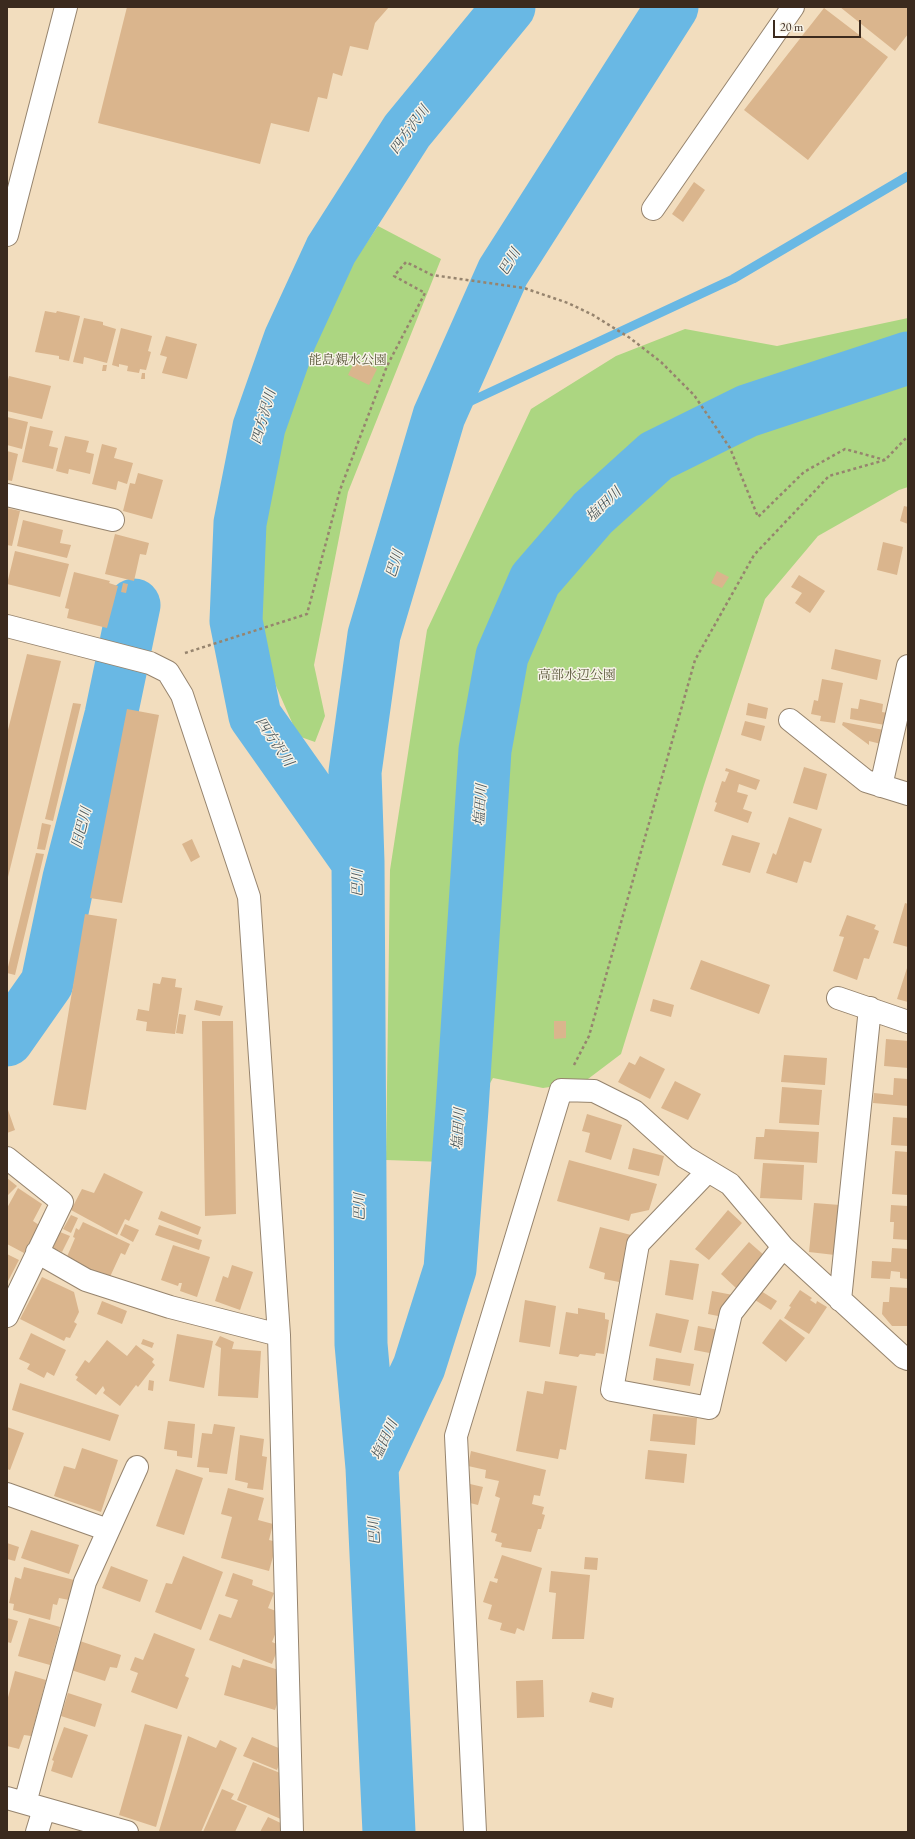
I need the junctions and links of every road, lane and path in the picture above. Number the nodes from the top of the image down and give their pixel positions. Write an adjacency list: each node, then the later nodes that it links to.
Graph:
1 (66, 7): 4 (street)
2 (793, 7): 3 (street)
3 (654, 209)
4 (7, 235)
5 (908, 436): 6 (path)
6 (885, 460): 10 (path); 18 (path)
7 (7, 495): 8 (street)
8 (113, 520)
9 (7, 626): 25 (street)
10 (209, 647)
11 (908, 666): 13 (street)
12 (790, 720): 13 (street)
13 (881, 786): 14 (street)
14 (908, 794)
15 (838, 998): 16 (street)
16 (870, 1008): 17 (street); 23 (street)
17 (908, 1022)
18 (561, 1090): 20 (street); 34 (street)
19 (7, 1158): 22 (street)
20 (708, 1171): 21 (street); 21 (street)
21 (783, 1247): 23 (street)
22 (37, 1252): 24 (street); 25 (street)
23 (840, 1300): 26 (street)
24 (7, 1316)
25 (278, 1335): 33 (street)
26 (908, 1359)
27 (137, 1467): 29 (street)
28 (7, 1494): 29 (street)
29 (108, 1530): 30 (street)
30 (25, 1803): 31 (street); 32 (street)
31 (36, 1832)
32 (127, 1832)
33 (292, 1832)
34 (475, 1832)

